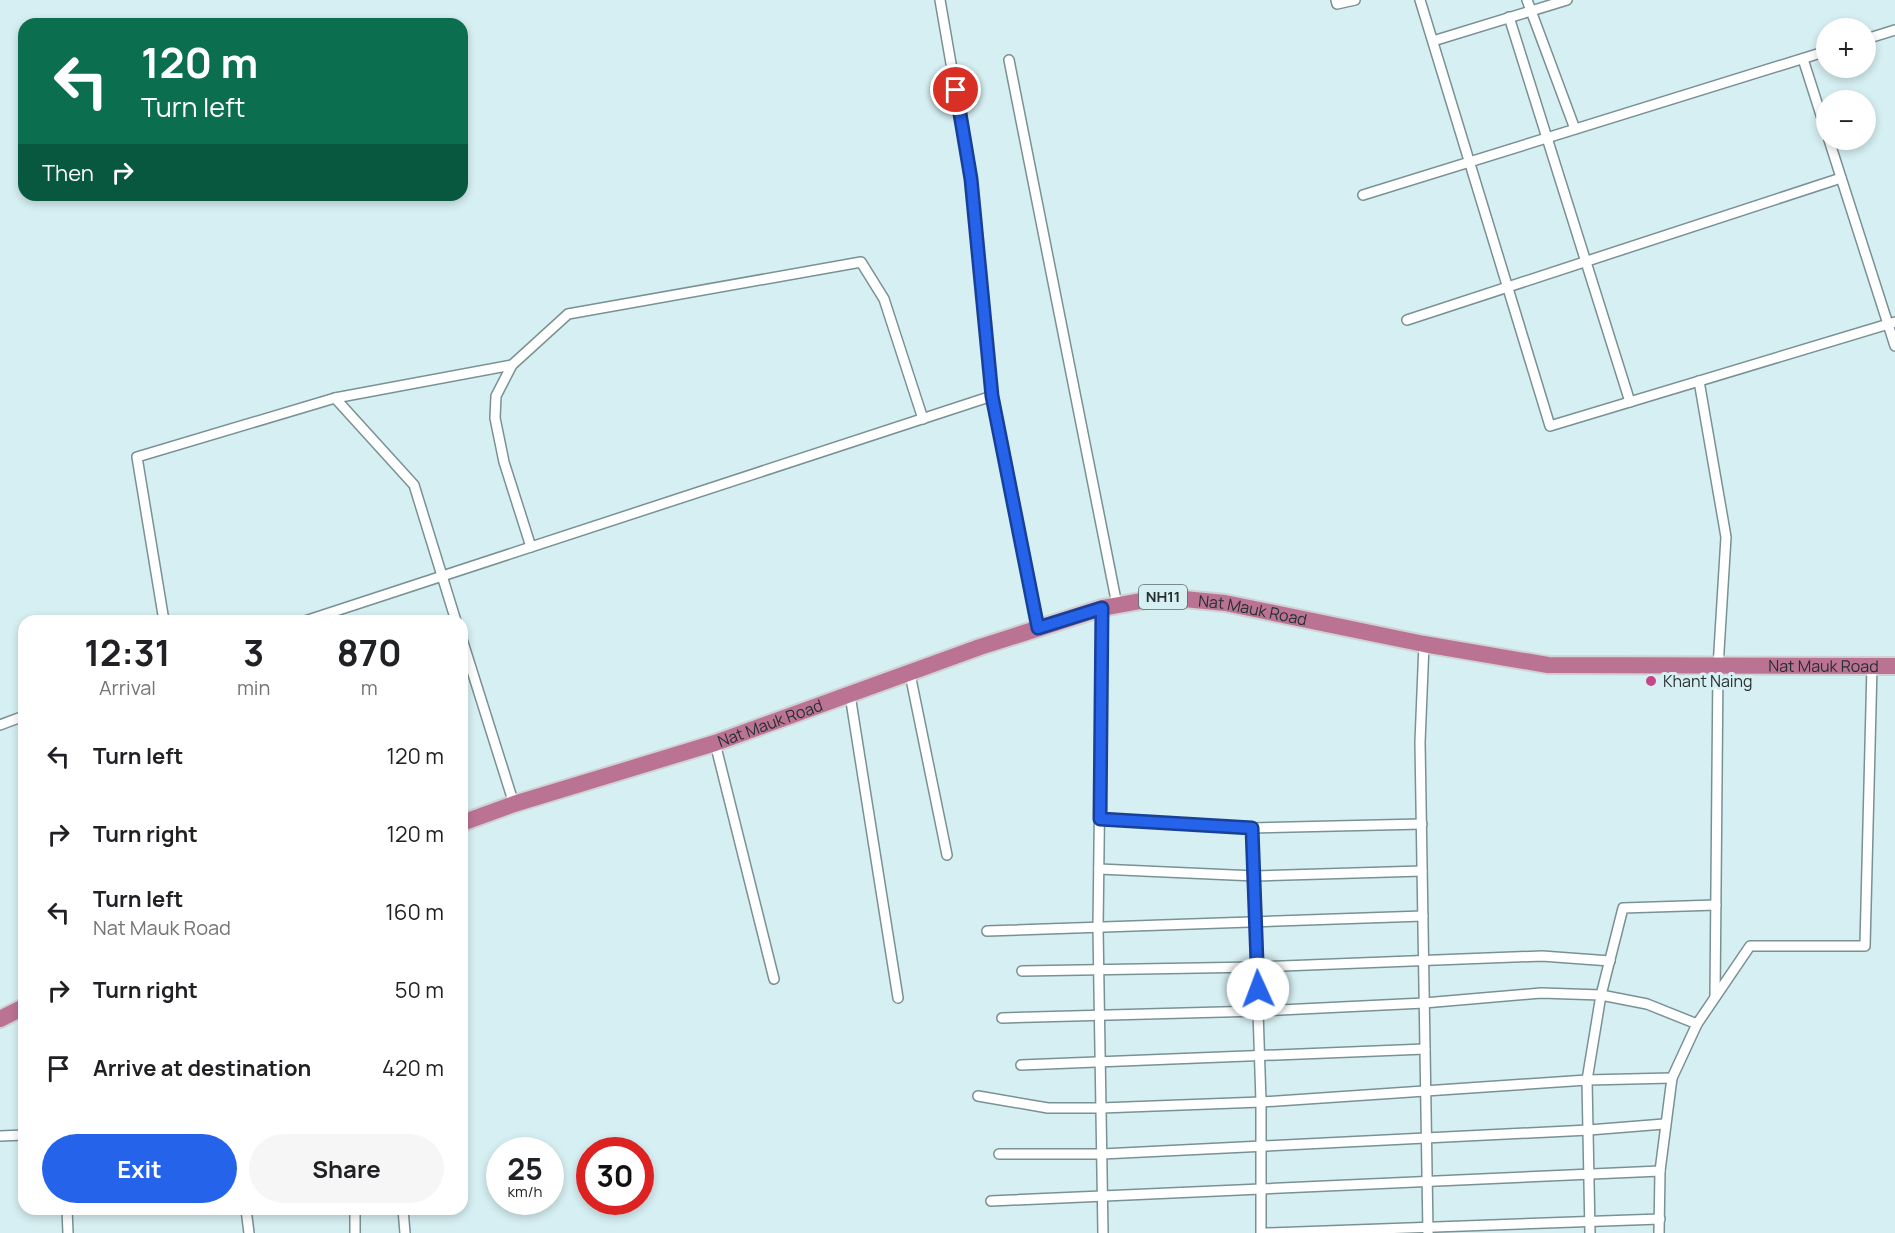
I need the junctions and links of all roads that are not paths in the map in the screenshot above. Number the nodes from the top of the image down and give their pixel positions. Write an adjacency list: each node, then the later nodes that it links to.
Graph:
1 (940, 0): 29 (street)
2 (1336, 0): 3 (street)
3 (1355, 0)
4 (1420, 0): 11 (street)
5 (1527, 0): 7 (street)
6 (1567, 0): 7 (street)
7 (1531, 11): 8 (street); 16 (street)
8 (1509, 17): 11 (street); 17 (street)
9 (1895, 30): 10 (street)
10 (1876, 36)
11 (1432, 40): 19 (street)
12 (1816, 55): 13 (street)
13 (1803, 59): 15 (street); 16 (street)
14 (1009, 60): 35 (street)
15 (1816, 100)
16 (1575, 129): 17 (street)
17 (1547, 138): 19 (street); 22 (street)
18 (1832, 150): 20 (street)
19 (1470, 162): 21 (street); 23 (street)
20 (1841, 178): 22 (street); 25 (street)
21 (1363, 195)
22 (1586, 262): 23 (street); 31 (street)
23 (1509, 288): 24 (street); 31 (street)
24 (1407, 320)
25 (1891, 323): 26 (street); 28 (street)
26 (1895, 346)
27 (512, 365): 30 (street); 32 (street); 33 (street)
28 (1699, 381): 31 (street); 44 (street)
29 (992, 396): 32 (street); 39 (street)
30 (335, 398): 34 (street); 36 (street)
31 (1630, 402)
32 (923, 419): 33 (street)
33 (531, 547): 34 (street)
34 (442, 576): 37 (street); 38 (street)
35 (1110, 607): 39 (highway, Nat Mauk Road / NH11); 40 (highway, Nat Mauk Road / NH11); 51 (street)
36 (163, 615)
37 (323, 615)
38 (454, 615)
39 (1038, 628): 45 (highway, Nat Mauk Road / NH11)
40 (1424, 644): 44 (highway, Nat Mauk Road / NH11); 53 (street)
41 (468, 658): 50 (street)
42 (1872, 666): 43 (highway, Nat Mauk Road / NH11); 44 (highway, Nat Mauk Road / NH11); 72 (street)
43 (1895, 666)
44 (1718, 667): 59 (street)
45 (910, 674): 46 (highway, Nat Mauk Road / NH11); 55 (street)
46 (850, 694): 49 (highway, Nat Mauk Road / NH11); 71 (street)
47 (18, 718): 48 (street)
48 (0, 725)
49 (715, 743): 50 (highway, Nat Mauk Road / NH11); 69 (street)
50 (514, 804): 52 (highway, Nat Mauk Road / NH11)
51 (1100, 819): 54 (street); 56 (street)
52 (468, 821)
53 (1422, 824): 54 (street); 57 (street)
54 (1252, 828): 58 (street)
55 (947, 855)
56 (1099, 870): 58 (street); 62 (street)
57 (1422, 872): 58 (street); 60 (street)
58 (1254, 876): 61 (street)
59 (1716, 905): 65 (street); 72 (street)
60 (1423, 916): 61 (street); 64 (street)
61 (1257, 922): 62 (street); 66 (street)
62 (1098, 928): 63 (street); 67 (street)
63 (987, 931)
64 (1424, 959): 65 (street); 66 (street); 73 (street)
65 (1610, 961): 70 (street)
66 (1257, 967): 67 (street); 75 (street)
67 (1099, 969): 68 (street); 76 (street)
68 (1022, 971)
69 (774, 979)
70 (1601, 995): 73 (street); 79 (street); 85 (street)
71 (898, 998)
72 (1715, 998): 79 (street)
73 (1424, 1004): 75 (street); 80 (street)
74 (18, 1010): 78 (highway)
75 (1259, 1011): 76 (street); 81 (street)
76 (1100, 1015): 77 (street); 82 (street)
77 (1002, 1018)
78 (0, 1019)
79 (1698, 1024): 84 (street)
80 (1425, 1049): 81 (street); 86 (street)
81 (1260, 1056): 82 (street); 88 (street)
82 (1100, 1063): 83 (street); 89 (street)
83 (1021, 1065)
84 (1672, 1078): 85 (street); 90 (street)
85 (1587, 1080): 86 (street); 91 (street)
86 (1426, 1091): 88 (street); 94 (street)
87 (978, 1096): 89 (street)
88 (1261, 1102): 89 (street); 95 (street)
89 (1101, 1108): 97 (street)
90 (1664, 1124): 91 (street); 98 (street)
91 (1589, 1130): 94 (street); 99 (street)
92 (18, 1135): 93 (street)
93 (0, 1136)
94 (1426, 1136): 95 (street); 100 (street)
95 (1261, 1146): 97 (street); 101 (street)
96 (999, 1154): 97 (street)
97 (1102, 1154): 102 (street)
98 (1660, 1171): 99 (street); 108 (street)
99 (1588, 1174): 100 (street); 109 (street)
100 (1427, 1182): 101 (street); 110 (street)
101 (1261, 1187): 102 (street); 116 (street)
102 (1103, 1197): 103 (street); 115 (street)
103 (991, 1201)
104 (66, 1215): 111 (street)
105 (247, 1215): 112 (street)
106 (355, 1215): 113 (street)
107 (404, 1215): 114 (street)
108 (1660, 1219): 109 (street); 119 (street)
109 (1590, 1221): 110 (street); 118 (street)
110 (1428, 1230): 117 (street)
111 (68, 1233)
112 (249, 1233)
113 (355, 1233)
114 (405, 1233)
115 (1104, 1233)
116 (1261, 1233)
117 (1267, 1233)
118 (1590, 1233)
119 (1659, 1233)

